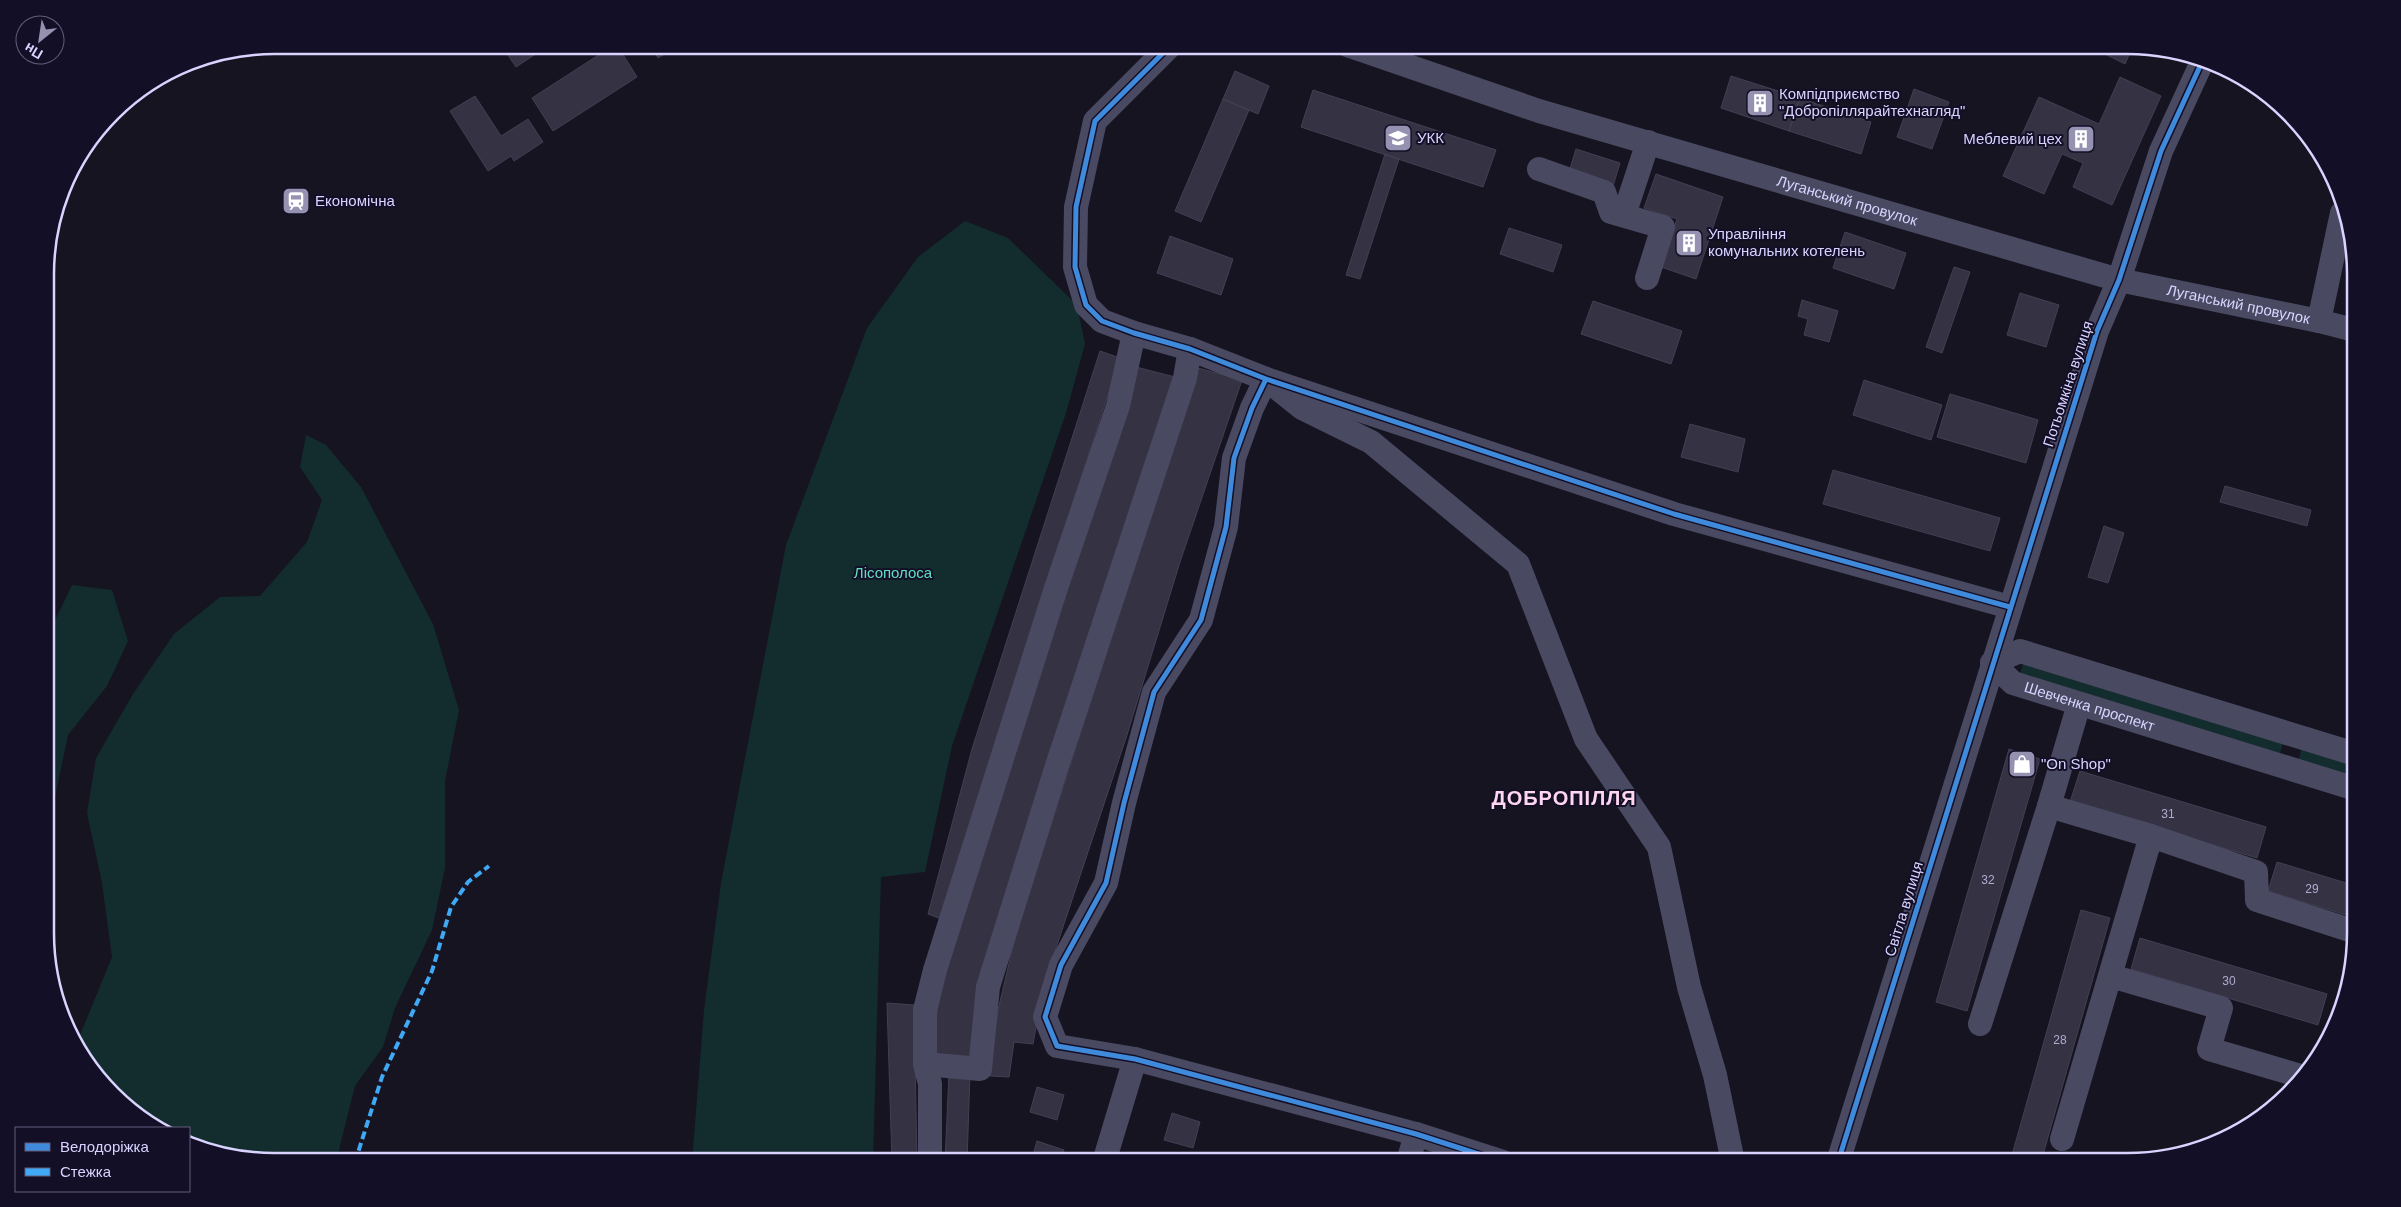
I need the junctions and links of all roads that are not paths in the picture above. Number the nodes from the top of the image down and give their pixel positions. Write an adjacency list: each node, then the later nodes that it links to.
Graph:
1 (1163, 54): 12 (street)
2 (1374, 54): 4 (street, Луганський провулок)
3 (2200, 66): 9 (street, Потьомкіна вулиця)
4 (1648, 142): 6 (street); 9 (street, Луганський провулок)
5 (1539, 169): 6 (street)
6 (1624, 215): 8 (street)
7 (2341, 220): 10 (street)
8 (1647, 278)
9 (2119, 280): 10 (street, Луганський провулок); 15 (street, Потьомкіна вулиця)
10 (2318, 321): 11 (street, Луганський провулок)
11 (2347, 328)
12 (1134, 333): 13 (street); 26 (street)
13 (1190, 349): 14 (street); 26 (street)
14 (1266, 379): 15 (street); 25 (street); 34 (street)
15 (2010, 607): 16 (street, Потьомкіна вулиця)
16 (1992, 663): 17 (street, Шевченка проспект); 18 (street); 35 (street, Світла вулиця)
17 (2080, 704): 19 (street, Шевченка проспект); 20 (street)
18 (2347, 751)
19 (2347, 786)
20 (2049, 806): 21 (street); 24 (street)
21 (2151, 836): 22 (street); 23 (street)
22 (2347, 929)
23 (2111, 976): 27 (street); 29 (street)
24 (1980, 1024)
25 (1135, 1059): 28 (street); 31 (street)
26 (924, 1064): 30 (street)
27 (2296, 1075)
28 (1416, 1134): 32 (street); 33 (street)
29 (2062, 1139)
30 (930, 1153)
31 (1107, 1153)
32 (1411, 1153)
33 (1475, 1153)
34 (1731, 1153)
35 (1841, 1153)

